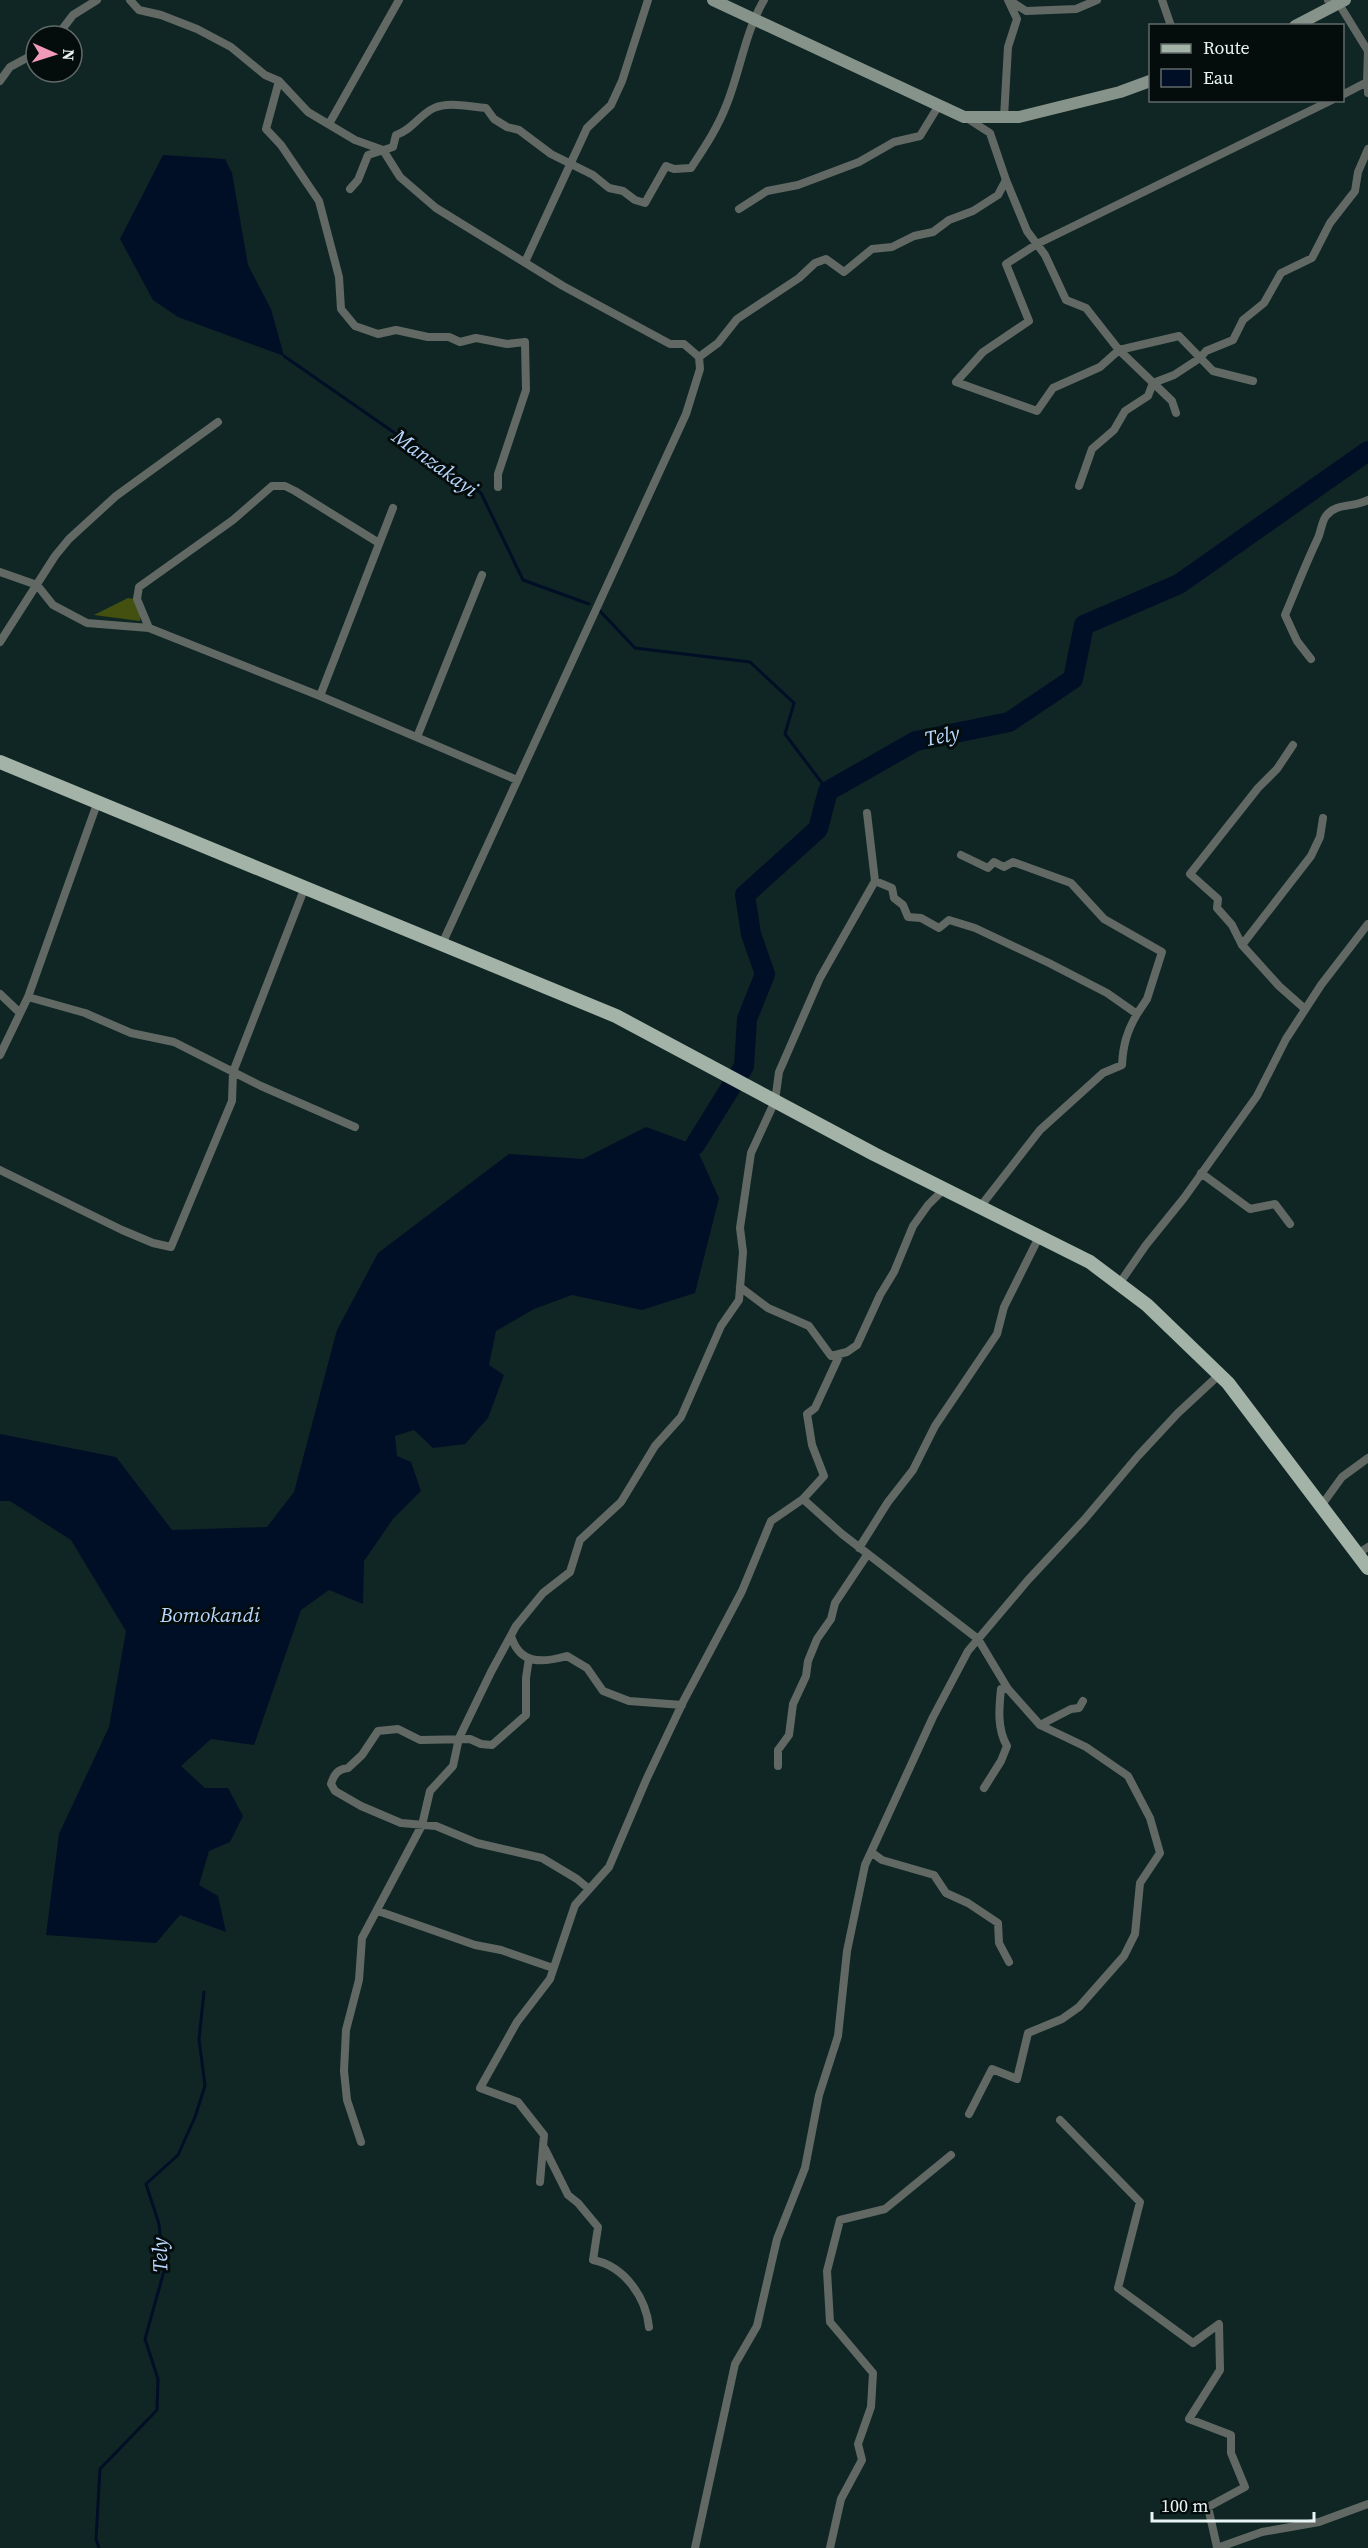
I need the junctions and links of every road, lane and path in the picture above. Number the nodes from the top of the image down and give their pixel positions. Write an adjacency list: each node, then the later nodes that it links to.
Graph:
1 (97, 0): 12 (street)
2 (130, 0): 17 (street)
3 (399, 0): 26 (street)
4 (648, 0): 29 (street)
5 (713, 0): 11 (street)
6 (764, 0): 11 (street)
7 (1008, 0): 8 (street); 25 (street)
8 (1097, 0)
9 (1162, 0): 13 (street)
10 (1337, 1): 14 (street); 19 (street)
11 (754, 19): 23 (street); 29 (street)
12 (66, 24)
13 (1170, 24)
14 (1298, 24)
15 (24, 59): 16 (street)
16 (0, 81)
17 (279, 81): 26 (street); 43 (street)
18 (1149, 81): 25 (street)
19 (1368, 81): 20 (street); 21 (street)
20 (1368, 93)
21 (1344, 94)
22 (1328, 102): 33 (street)
23 (939, 105): 24 (street); 32 (street)
24 (964, 117): 25 (street); 30 (street)
25 (1004, 117)
26 (329, 124): 28 (street)
27 (1368, 149): 37 (street)
28 (382, 150): 29 (street); 31 (street); 34 (street)
29 (571, 164): 34 (street)
30 (1006, 180): 33 (street); 36 (street)
31 (350, 189)
32 (739, 209)
33 (1037, 244): 35 (street); 35 (street)
34 (525, 262): 36 (street)
35 (1119, 350): 37 (street); 39 (street)
36 (699, 357): 57 (street)
37 (1200, 357): 38 (street); 39 (street)
38 (1252, 381)
39 (1153, 382): 40 (street); 42 (street)
40 (1176, 413)
41 (218, 422): 49 (street)
42 (1078, 486)
43 (498, 488)
44 (1368, 500): 52 (street)
45 (393, 508): 46 (street)
46 (379, 543): 50 (street); 53 (street)
47 (0, 572): 49 (street)
48 (482, 575): 54 (street)
49 (37, 585): 50 (street); 51 (street)
50 (149, 628): 53 (street)
51 (0, 642)
52 (1311, 659)
53 (320, 696): 54 (street)
54 (417, 737): 57 (street)
55 (1293, 745): 66 (street)
56 (0, 762): 58 (main road)
57 (517, 780): 65 (street)
58 (98, 801): 63 (main road); 68 (street)
59 (867, 813): 62 (street)
60 (1323, 818): 66 (street)
61 (961, 855): 71 (street)
62 (874, 881): 71 (street); 74 (street)
63 (305, 887): 65 (main road); 73 (street)
64 (1368, 924): 69 (street)
65 (442, 944): 74 (main road)
66 (1242, 945): 69 (street)
67 (0, 994): 70 (street)
68 (28, 997): 70 (street); 73 (street)
69 (1305, 1009): 77 (street)
70 (20, 1013): 72 (street)
71 (1137, 1014): 79 (street)
72 (0, 1055)
73 (233, 1072): 75 (street); 76 (street)
74 (775, 1101): 78 (main road); 83 (street)
75 (355, 1127)
76 (0, 1170)
77 (1201, 1173): 80 (street); 82 (street)
78 (944, 1189): 79 (main road); 84 (street)
79 (980, 1207): 81 (main road)
80 (1290, 1224)
81 (1039, 1237): 82 (main road); 89 (street)
82 (1119, 1284): 85 (main road)
83 (740, 1287): 84 (street); 93 (street)
84 (840, 1354): 87 (street)
85 (1220, 1374): 88 (main road); 94 (street)
86 (1368, 1458): 88 (street)
87 (803, 1499): 89 (street); 98 (street)
88 (1321, 1506): 90 (main road)
89 (859, 1548): 91 (street)
90 (1363, 1550): 92 (main road)
91 (867, 1555): 94 (street); 101 (street)
92 (1368, 1568)
93 (511, 1636): 95 (street); 100 (street)
94 (978, 1640): 96 (street); 104 (street)
95 (529, 1658): 98 (street); 100 (street)
96 (1008, 1689): 99 (street); 102 (street)
97 (1083, 1701): 99 (street)
98 (682, 1705): 106 (street)
99 (1040, 1725): 111 (street)
100 (459, 1738): 103 (street); 103 (street)
101 (778, 1766)
102 (984, 1788)
103 (422, 1825): 106 (street); 108 (street)
104 (871, 1852): 105 (street); 119 (street)
105 (934, 1875): 107 (street); 109 (street)
106 (589, 1889): 110 (street)
107 (932, 1889)
108 (378, 1911): 110 (street); 113 (street)
109 (1009, 1962)
110 (554, 1968): 114 (street)
111 (969, 2114)
112 (1060, 2120): 121 (street)
113 (361, 2142)
114 (543, 2146): 116 (street); 117 (street)
115 (951, 2156): 120 (street)
116 (540, 2182)
117 (649, 2327)
118 (1368, 2504): 121 (street)
119 (695, 2548)
120 (830, 2548)
121 (1217, 2548)

